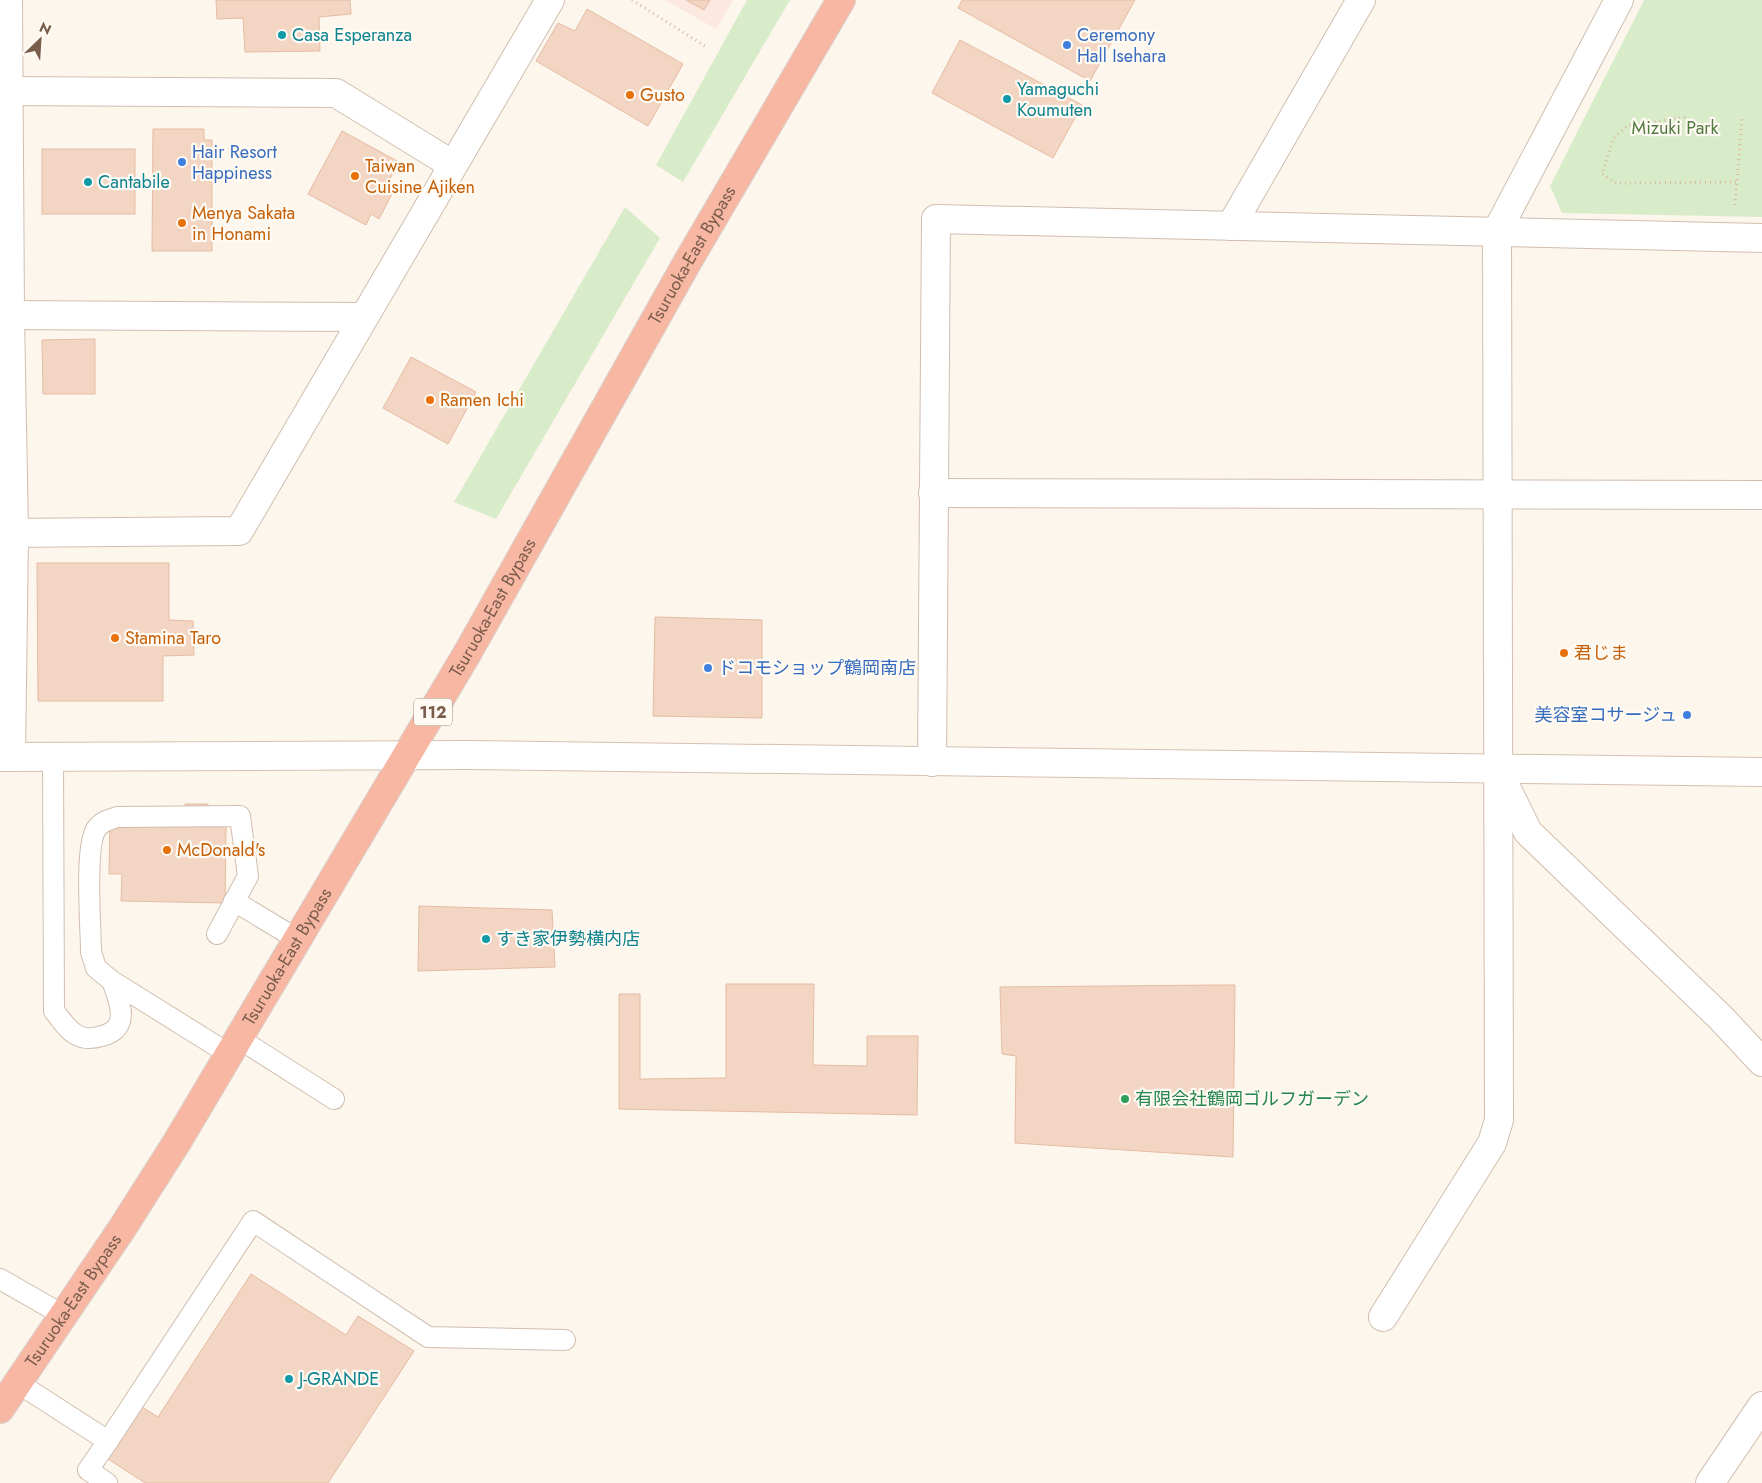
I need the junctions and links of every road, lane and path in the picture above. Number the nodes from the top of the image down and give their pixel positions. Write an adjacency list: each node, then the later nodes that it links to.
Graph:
1 (8, 0): 8 (street)
2 (550, 0): 11 (street)
3 (632, 0): 7 (path)
4 (841, 0): 23 (highway, Tsuruoka-East Bypass / 112)
5 (1361, 0): 14 (street)
6 (1619, 0): 15 (street)
7 (708, 48)
8 (4, 91): 11 (street); 17 (street)
9 (1685, 117): 12 (path)
10 (1742, 119): 12 (path)
11 (453, 165): 18 (street)
12 (1737, 182): 13 (path)
13 (1735, 208)
14 (1231, 226): 15 (street); 19 (street)
15 (1497, 231): 16 (street); 21 (street)
16 (1762, 238)
17 (5, 315): 18 (street); 22 (street)
18 (363, 317): 22 (street)
19 (934, 493): 21 (street); 26 (street)
20 (1762, 495): 21 (street)
21 (1496, 496): 27 (street)
22 (7, 534): 24 (street)
23 (407, 755): 25 (street); 26 (street); 31 (highway, Tsuruoka-East Bypass / 112)
24 (6, 757): 25 (street)
25 (53, 757): 32 (lane)
26 (932, 762): 27 (street)
27 (1498, 769): 28 (street); 34 (street); 38 (street)
28 (1762, 772)
29 (234, 901): 30 (lane); 31 (lane); 32 (lane)
30 (217, 934)
31 (298, 939): 33 (highway, Tsuruoka-East Bypass / 112)
32 (112, 981): 33 (lane)
33 (234, 1046): 35 (lane); 37 (highway, Tsuruoka-East Bypass / 112)
34 (1762, 1062)
35 (334, 1099)
36 (0, 1279): 37 (lane)
37 (63, 1315): 40 (highway, Tsuruoka-East Bypass / 112)
38 (1383, 1317)
39 (565, 1340): 43 (lane)
40 (18, 1383): 42 (highway, Tsuruoka-East Bypass / 112); 43 (lane)
41 (1762, 1406): 45 (street)
42 (0, 1409)
43 (108, 1441): 44 (lane)
44 (108, 1483)
45 (1710, 1483)

